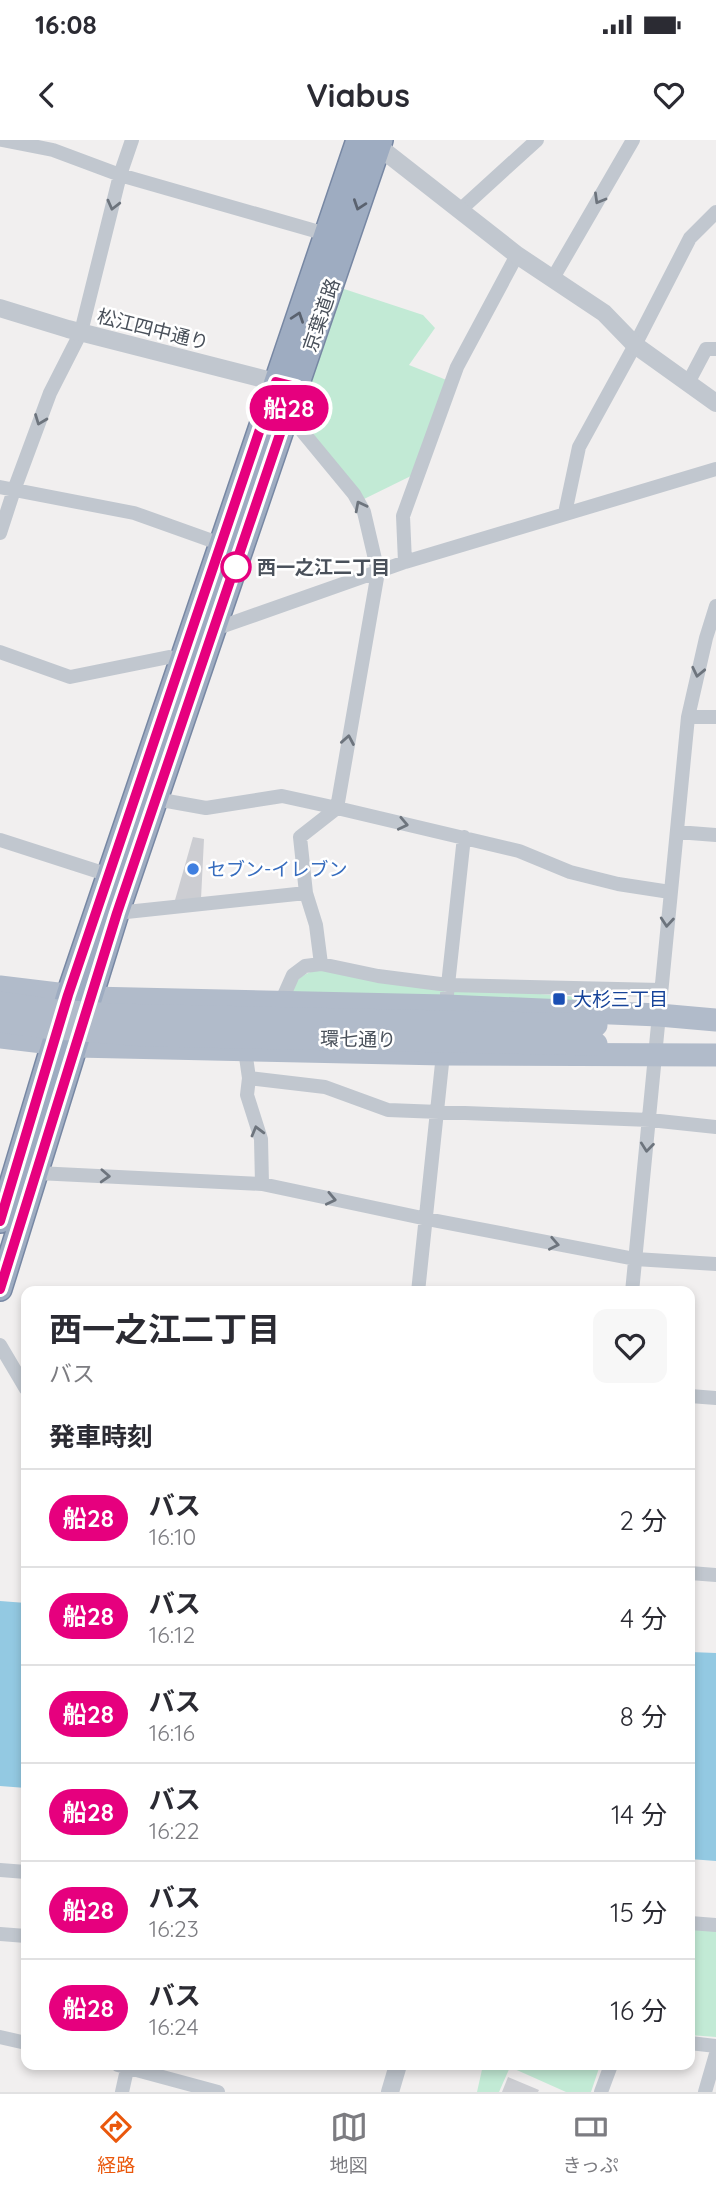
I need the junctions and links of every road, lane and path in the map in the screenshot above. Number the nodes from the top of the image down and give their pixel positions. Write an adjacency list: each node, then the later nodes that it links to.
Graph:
1 (2, 140): 6 (street)
2 (132, 140): 6 (street)
3 (537, 140): 7 (street)
4 (634, 140): 11 (street, one-way to 11)
5 (373, 142): 7 (street); 9 (highway, 京葉道路); 17 (highway, 京葉道路, one-way to 17)
6 (120, 175): 9 (street); 13 (street, one-way to 13)
7 (459, 211): 10 (street)
8 (716, 212): 14 (street)
9 (326, 234): 17 (highway, 京葉道路, one-way to 9)
10 (517, 255): 11 (street); 25 (street)
11 (553, 278): 14 (street)
12 (0, 308): 13 (street, 松江四中通り)
13 (81, 332): 17 (street, 松江四中通り); 21 (street, one-way to 21)
14 (635, 345): 16 (street); 22 (street)
15 (716, 349): 16 (street)
16 (688, 383): 18 (street)
17 (286, 385): 19 (highway, 京葉道路)
18 (716, 403)
19 (276, 413): 24 (highway, 京葉道路); 26 (street, one-way to 19); 28 (highway, 京葉道路)
20 (716, 469): 22 (street)
21 (7, 488): 23 (street); 24 (street)
22 (565, 513): 25 (street)
23 (0, 533)
24 (221, 544): 30 (highway, 京葉道路)
25 (405, 562): 26 (street)
26 (377, 572): 28 (street); 34 (street, one-way to 26)
27 (716, 606): 31 (street, one-way to 31)
28 (215, 629): 33 (highway, 京葉道路)
29 (0, 652): 30 (street)
30 (181, 662): 39 (highway, 京葉道路)
31 (688, 717): 32 (street); 35 (street)
32 (716, 717)
33 (156, 799): 34 (street); 42 (highway, 京葉道路)
34 (337, 807): 37 (street, one-way to 37); 41 (street)
35 (677, 832): 36 (street); 40 (street)
36 (716, 835)
37 (464, 837): 40 (street); 46 (street)
38 (0, 840): 39 (street)
39 (109, 875): 47 (highway, 京葉道路)
40 (670, 892): 45 (street, one-way to 45)
41 (306, 893): 42 (street); 43 (street)
42 (117, 913): 47 (highway, 京葉道路)
43 (321, 964): 46 (street); 48 (street)
44 (0, 987): 47 (main road)
45 (661, 990): 46 (street); 54 (street)
46 (447, 995): 48 (main road); 54 (main road)
47 (80, 997): 48 (main road); 56 (highway, 京葉道路)
48 (281, 1002)
49 (0, 1003): 53 (main road, 環七通り, bridge)
50 (716, 1020): 54 (main road)
51 (0, 1021): 53 (main road, 環七通り, bridge)
52 (716, 1026): 54 (main road, 環七通り)
53 (596, 1035): 54 (main road, 環七通り)
54 (657, 1035): 58 (main road); 59 (main road); 62 (street)
55 (0, 1037): 56 (main road)
56 (65, 1045): 57 (main road); 64 (highway, 京葉道路); 67 (highway, 京葉道路)
57 (245, 1050): 59 (main road); 60 (street)
58 (716, 1052)
59 (443, 1054): 61 (street)
60 (249, 1078): 61 (street); 65 (street, one-way to 60)
61 (438, 1111): 62 (street); 66 (street)
62 (650, 1120): 63 (street); 68 (street, one-way to 68)
63 (716, 1127)
64 (37, 1173): 65 (street, one-way to 65); 72 (highway, 京葉道路)
65 (262, 1184): 66 (street, one-way to 66)
66 (427, 1219): 68 (street, one-way to 68); 70 (street)
67 (0, 1221)
68 (635, 1259): 69 (street); 71 (street)
69 (716, 1264)
70 (419, 1286)
71 (633, 1286)
72 (0, 1289)
73 (0, 1345): 74 (street)
74 (21, 1381)
75 (695, 1396): 76 (street)
76 (716, 1398)
77 (695, 1573): 78 (street)
78 (716, 1575)
79 (0, 1870): 80 (street)
80 (21, 1872)
81 (695, 1923): 82 (street)
82 (716, 1924)
83 (0, 1934): 84 (street)
84 (21, 1936)
85 (0, 2037): 86 (street)
86 (21, 2042)
87 (695, 2044): 88 (street)
88 (716, 2046)
89 (716, 2054): 98 (street)
90 (124, 2070): 94 (street)
91 (138, 2070): 95 (street)
92 (397, 2070): 96 (street)
93 (609, 2070): 97 (street)
94 (122, 2092)
95 (218, 2092)
96 (390, 2092)
97 (601, 2092)
98 (705, 2092)

